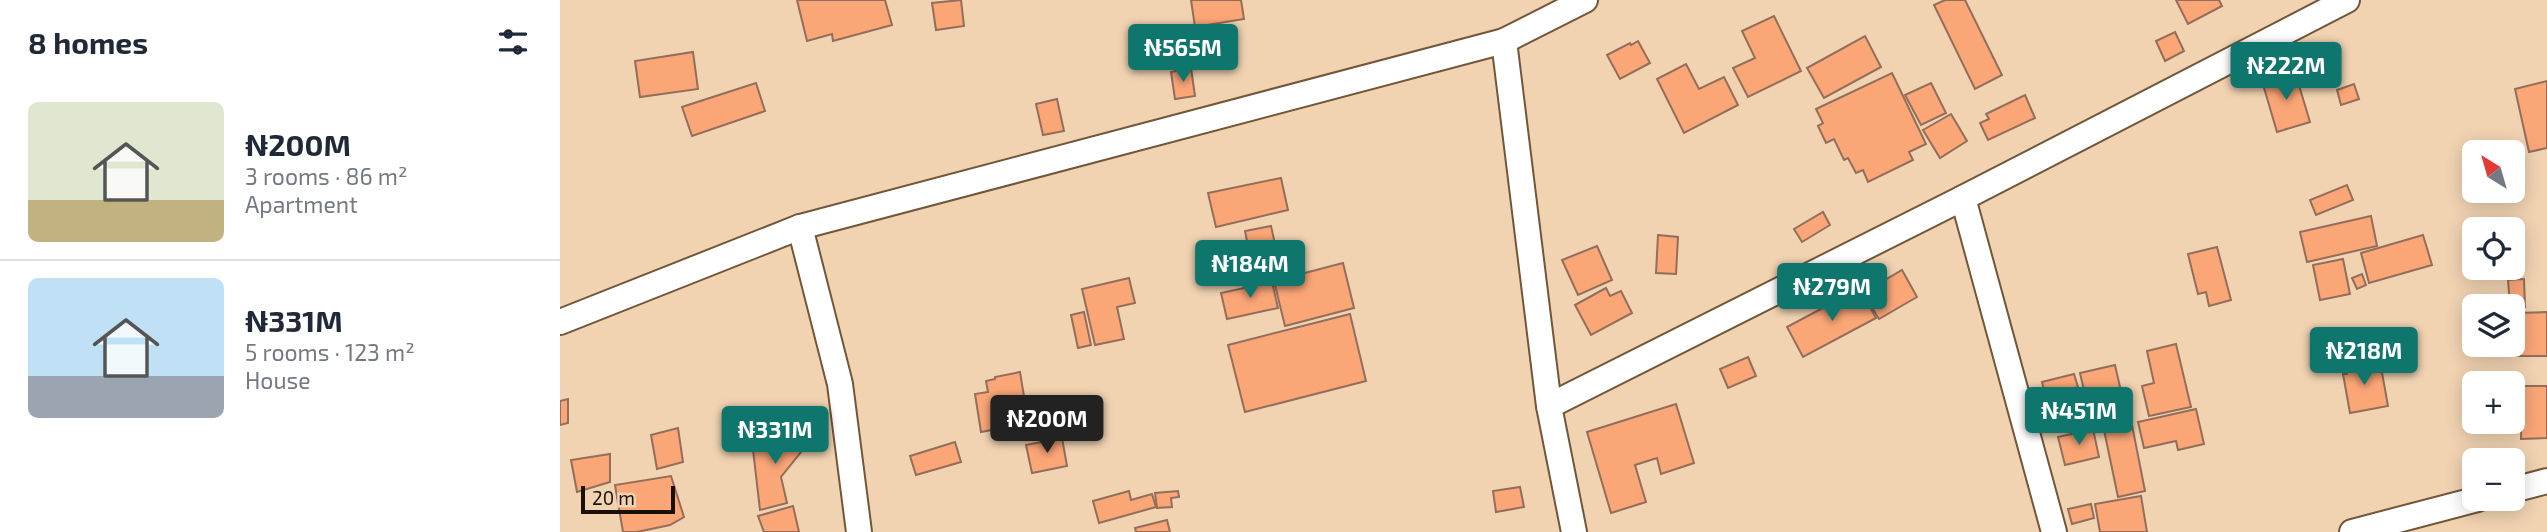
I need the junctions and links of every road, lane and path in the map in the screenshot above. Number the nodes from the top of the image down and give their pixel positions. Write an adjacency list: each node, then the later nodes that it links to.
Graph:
1 (1585, 0): 3 (street)
2 (2347, 0): 4 (street)
3 (1504, 41): 5 (street); 7 (street)
4 (1963, 198): 7 (street); 13 (street)
5 (800, 227): 6 (street); 11 (street)
6 (560, 322)
7 (1549, 406): 12 (street)
8 (2547, 481): 9 (street)
9 (2525, 487)
10 (2462, 503): 14 (street)
11 (859, 532)
12 (1574, 532)
13 (2054, 532)
14 (2352, 532)

